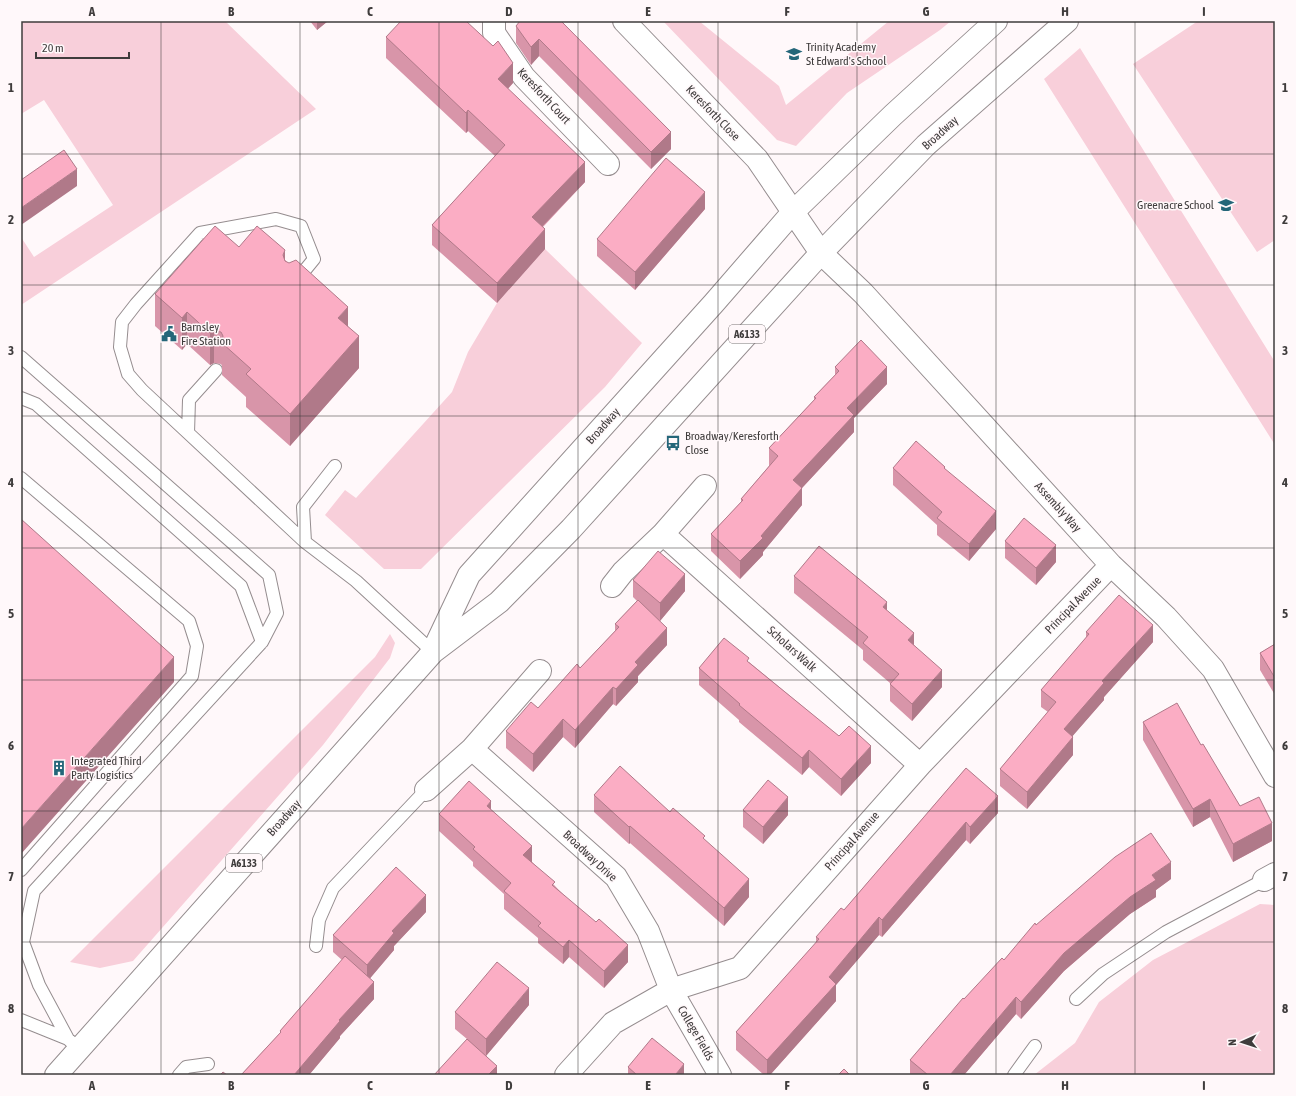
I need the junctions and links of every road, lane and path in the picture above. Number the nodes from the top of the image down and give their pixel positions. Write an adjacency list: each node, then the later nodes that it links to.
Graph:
1 (494, 21): 5 (main road, Keresforth Court)
2 (624, 21): 6 (main road, Keresforth Close)
3 (996, 21): 6 (main road, Broadway / A6133)
4 (1067, 21): 7 (main road, Broadway / A6133)
5 (608, 164)
6 (793, 212): 7 (main road); 21 (main road, Broadway / A6133)
7 (821, 253): 18 (main road, Assembly Way); 21 (main road, Broadway / A6133)
8 (290, 288): 12 (lane)
9 (21, 357): 20 (lane)
10 (216, 370): 12 (lane)
11 (21, 398): 20 (lane)
12 (188, 433): 17 (lane)
13 (335, 466): 17 (lane)
14 (21, 478): 27 (lane)
15 (705, 486): 16 (main road)
16 (663, 534): 19 (main road); 24 (main road, Scholars Walk)
17 (305, 542): 21 (lane)
18 (1111, 565): 24 (main road, Principal Avenue); 25 (main road, Assembly Way)
19 (612, 586)
20 (262, 642): 33 (lane)
21 (433, 652): 33 (main road, Broadway / A6133)
22 (540, 671): 23 (main road)
23 (472, 749): 26 (main road); 30 (main road, Broadway Drive)
24 (920, 765): 30 (main road, Principal Avenue)
25 (1275, 776)
26 (426, 790): 29 (lane)
27 (21, 870)
28 (1269, 877): 31 (lane)
29 (316, 946)
30 (671, 990): 38 (main road, Principal Avenue); 39 (main road, College Fields)
31 (1076, 999)
32 (21, 1020): 33 (lane)
33 (74, 1044): 36 (main road, Broadway / A6133)
34 (1034, 1046): 40 (lane)
35 (208, 1064): 37 (lane)
36 (56, 1075)
37 (179, 1075)
38 (566, 1075)
39 (720, 1075)
40 (1014, 1075)

